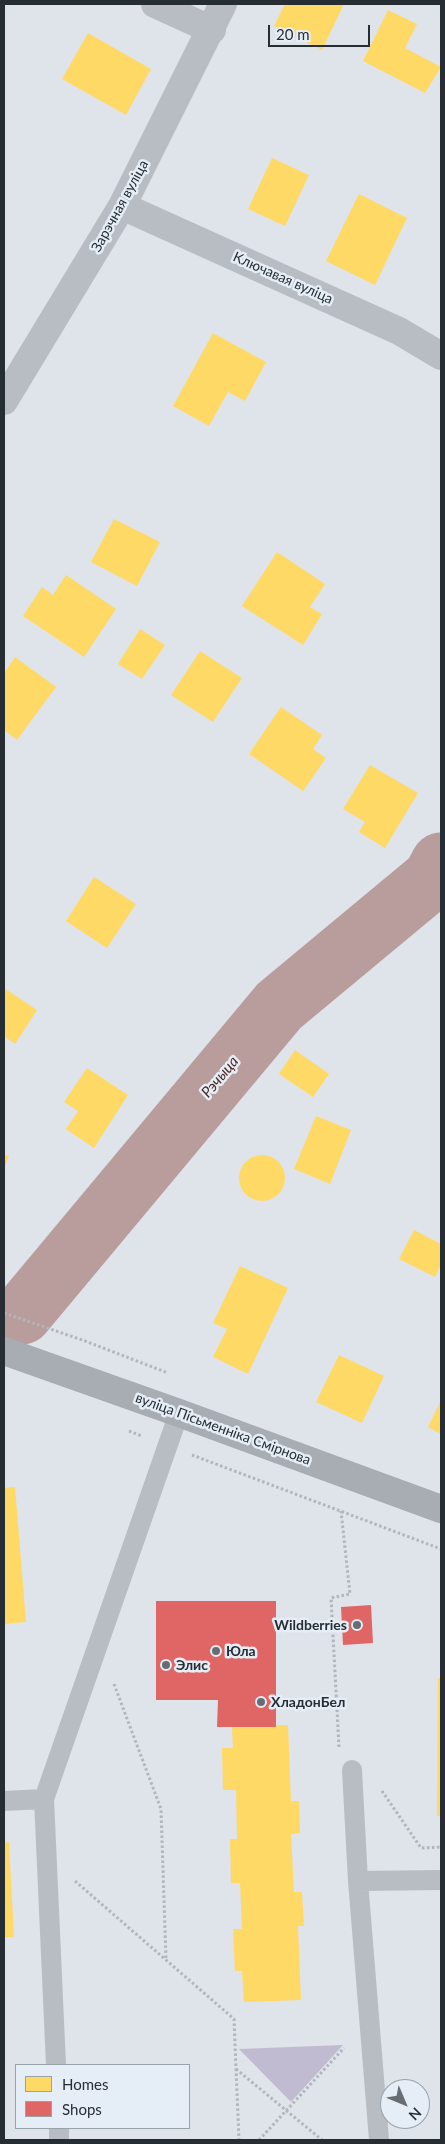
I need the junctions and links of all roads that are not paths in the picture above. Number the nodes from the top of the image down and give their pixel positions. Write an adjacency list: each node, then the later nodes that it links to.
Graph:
1 (155, 4): 3 (street)
2 (223, 4): 3 (street, Зарэчная вуліца)
3 (212, 30): 4 (street, Зарэчная вуліца)
4 (122, 206): 5 (street, Ключавая вуліца); 6 (street, Зарэчная вуліца)
5 (441, 356)
6 (4, 401)
7 (4, 1351): 8 (main road, вуліца Пісьменніка Смірнова)
8 (180, 1413): 9 (main road, вуліца Пісьменніка Смірнова); 11 (lane)
9 (441, 1509)
10 (352, 1770): 14 (lane)
11 (44, 1799): 12 (lane); 15 (lane)
12 (4, 1801)
13 (441, 1880): 14 (lane)
14 (358, 1882): 16 (lane)
15 (56, 2064)
16 (379, 2140)

